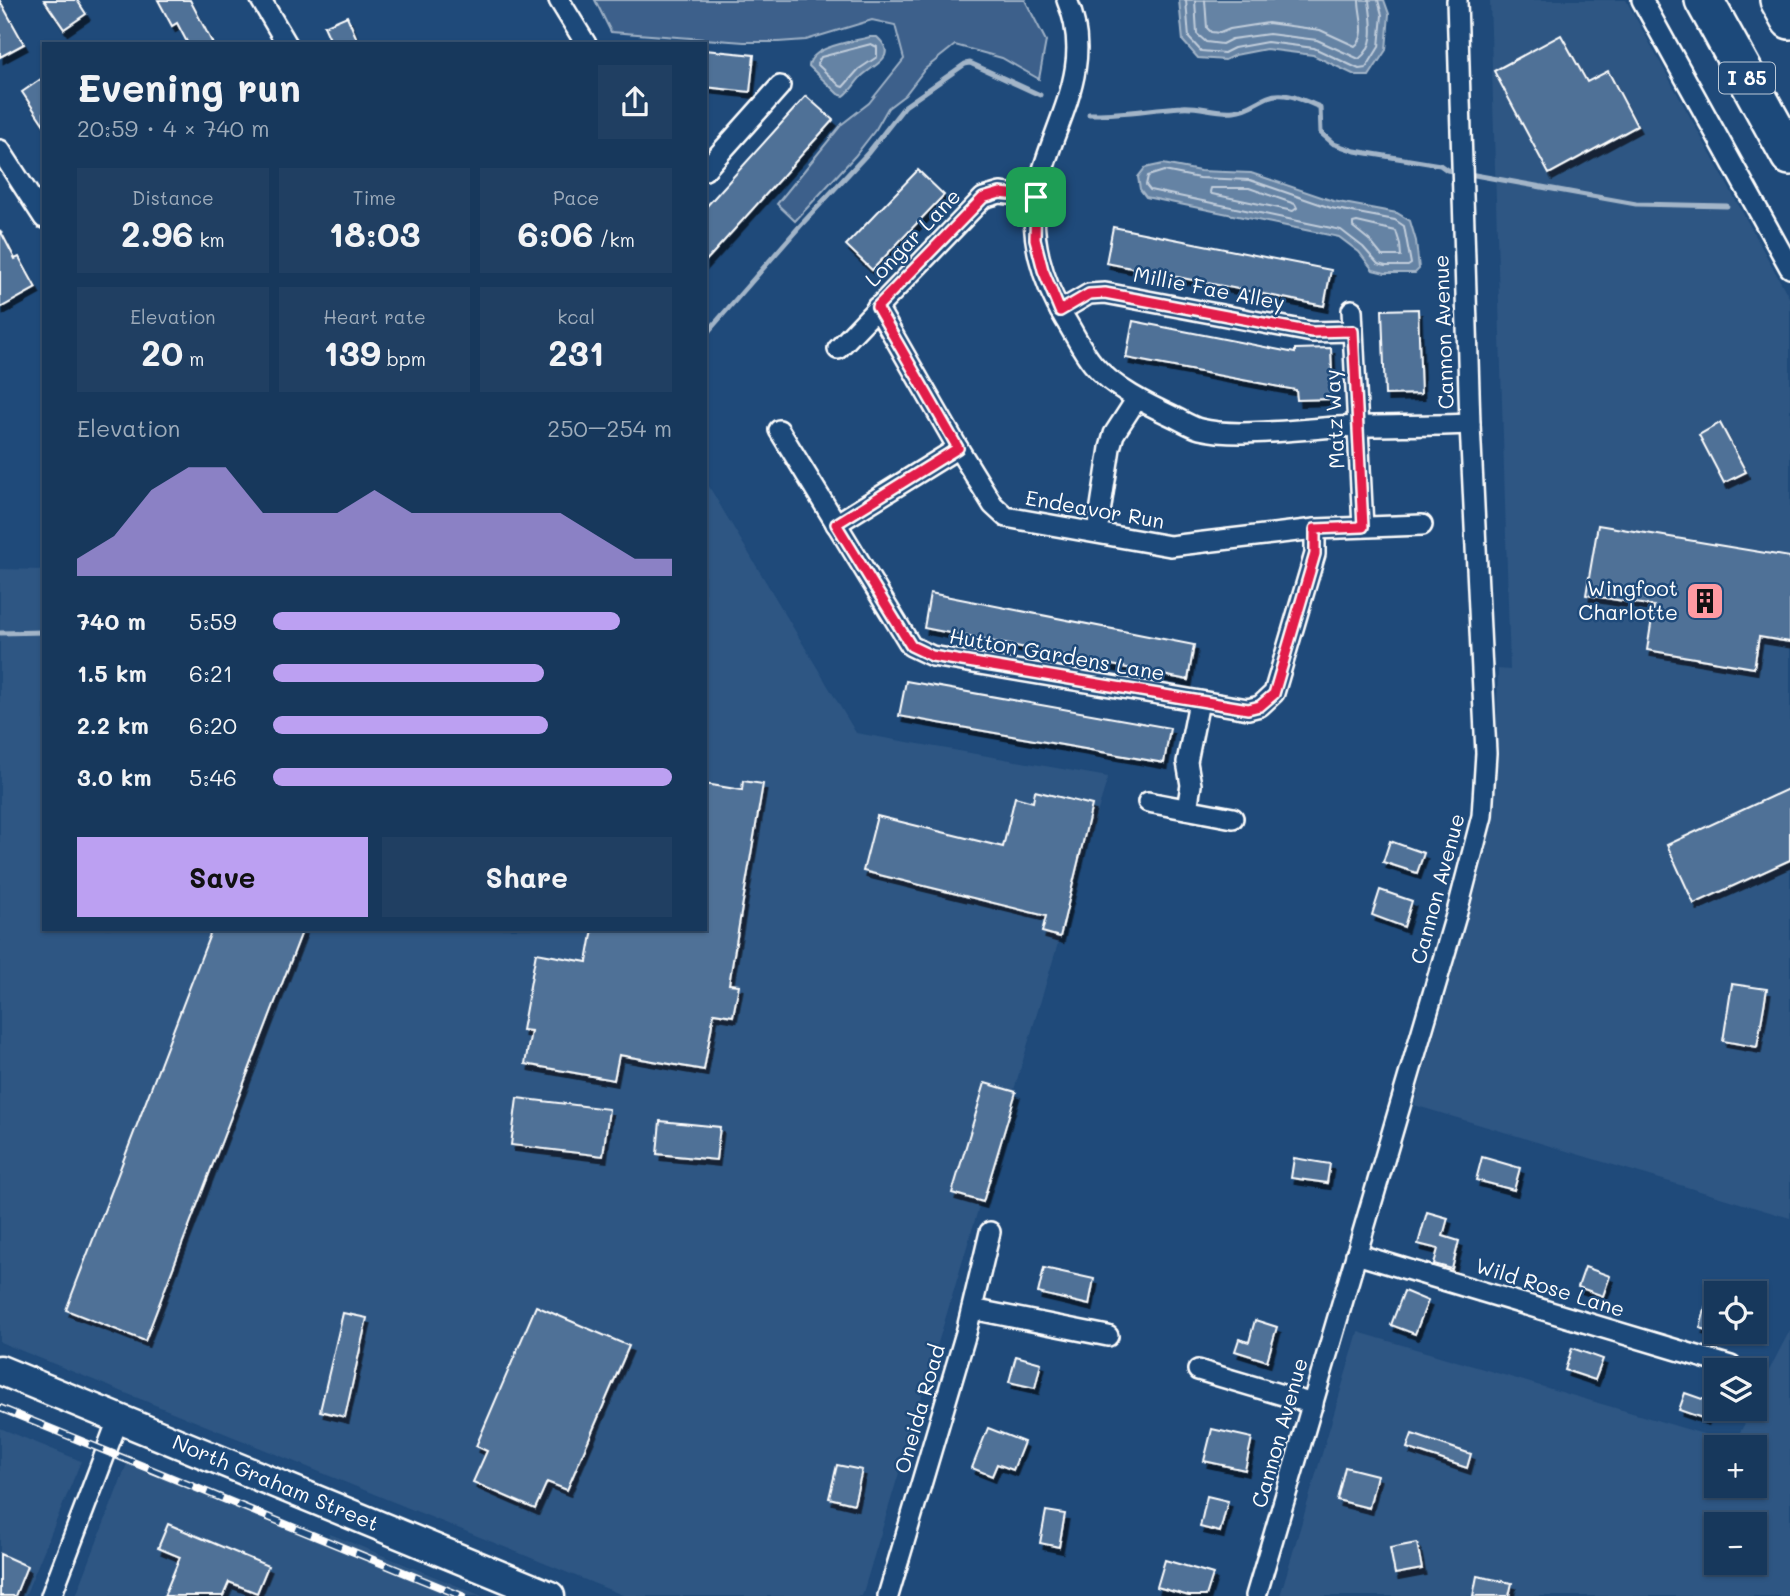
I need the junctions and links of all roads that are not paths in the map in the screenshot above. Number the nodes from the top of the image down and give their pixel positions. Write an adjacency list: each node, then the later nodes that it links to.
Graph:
1 (261, 0): 9 (street)
2 (559, 0): 10 (street)
3 (1067, 0): 15 (street)
4 (1457, 0): 24 (street, Cannon Avenue)
5 (1642, 0): 17 (street)
6 (1704, 0): 13 (highway, I 85)
7 (1779, 0): 8 (highway)
8 (1790, 20)
9 (286, 42)
10 (585, 42)
11 (780, 86): 14 (street)
12 (0, 150): 16 (street)
13 (1790, 156)
14 (707, 168)
15 (1036, 197): 18 (street, Longar Lane); 20 (street)
16 (42, 215)
17 (1790, 268)
18 (877, 307): 22 (street, Longar Lane); 27 (street, Endeavor Run)
19 (1352, 310): 21 (street, Matz Way)
20 (1060, 311): 21 (street, Millie Fae Alley); 23 (street)
21 (1353, 331): 25 (street, Matz Way)
22 (838, 349)
23 (1136, 400): 25 (street); 32 (street)
24 (1470, 424): 25 (street); 38 (street, Cannon Avenue)
25 (1359, 426): 30 (street, Matz Way)
26 (779, 430): 28 (street, Hutton Gardens Lane)
27 (958, 448): 28 (street); 32 (street, Endeavor Run)
28 (836, 524): 33 (street, Hutton Gardens Lane)
29 (1422, 525): 30 (street, Endeavor Run)
30 (1363, 527): 31 (street, Endeavor Run)
31 (1315, 529): 32 (street, Endeavor Run); 33 (street, Hutton Gardens Lane)
32 (1097, 532)
33 (1199, 702): 35 (street)
34 (1147, 802): 35 (street)
35 (1187, 809): 36 (street)
36 (1233, 818)
37 (990, 1232): 39 (street, Oneida Road)
38 (1356, 1254): 41 (street, Wild Rose Lane); 44 (street, Cannon Avenue)
39 (972, 1309): 40 (street); 48 (street, Oneida Road)
40 (1108, 1336)
41 (1704, 1358)
42 (0, 1370): 45 (main road, North Graham Street)
43 (1198, 1370): 44 (street)
44 (1312, 1404): 49 (street, Cannon Avenue)
45 (118, 1420): 46 (street); 47 (main road, North Graham Street)
46 (51, 1596)
47 (550, 1596)
48 (888, 1596)
49 (1256, 1596)

